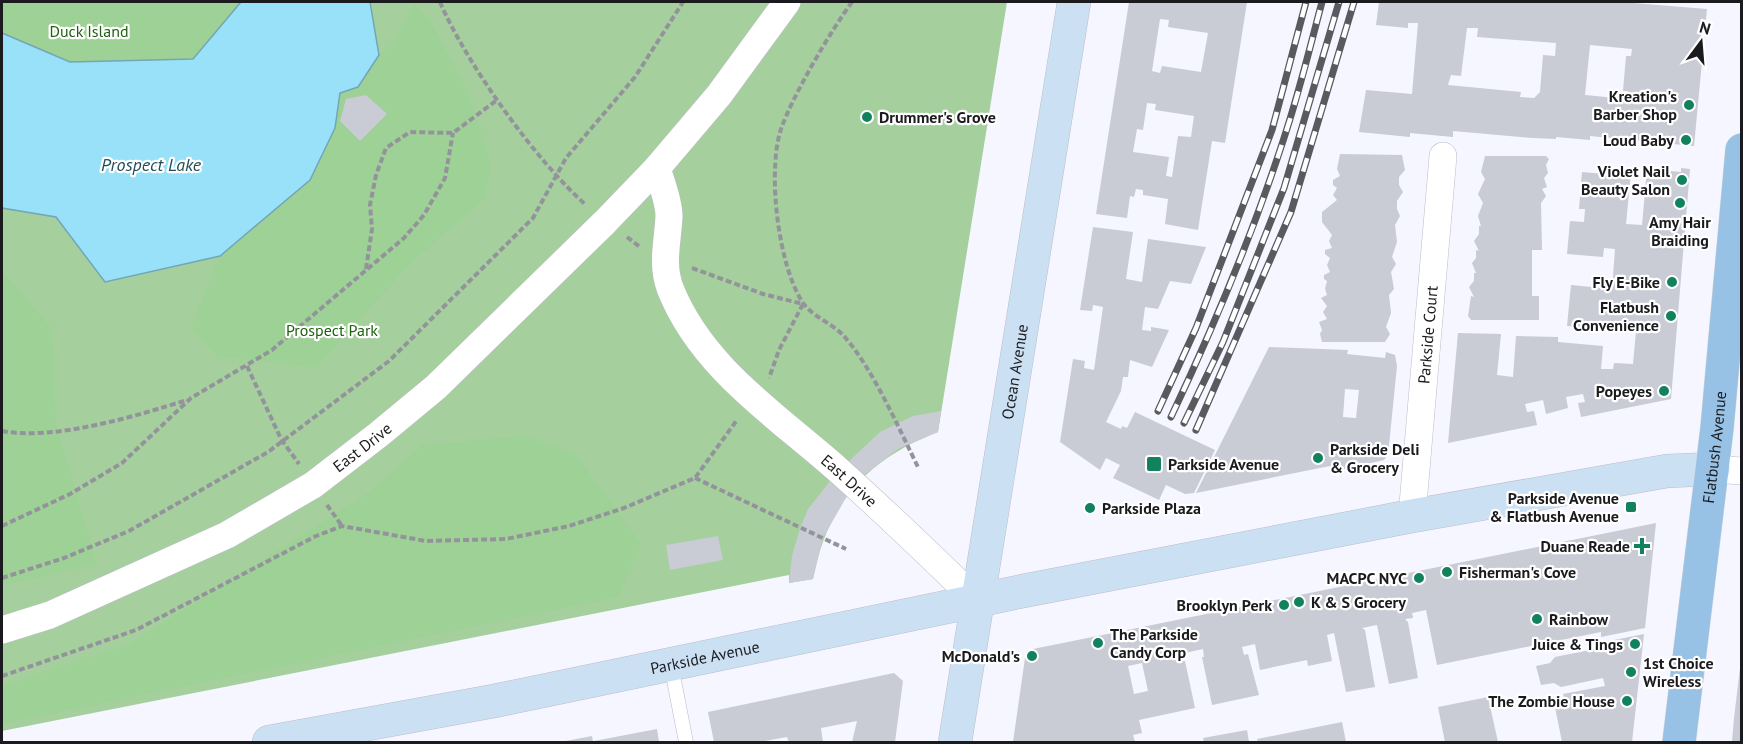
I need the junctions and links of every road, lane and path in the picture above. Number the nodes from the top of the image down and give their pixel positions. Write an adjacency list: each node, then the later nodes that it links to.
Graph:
1 (440, 2): 6 (path)
2 (683, 2): 11 (path)
3 (787, 2): 10 (street, East Drive)
4 (852, 2): 15 (path)
5 (1074, 2): 30 (main road, Ocean Avenue)
6 (497, 100): 7 (path); 11 (path)
7 (453, 133): 14 (path); 14 (path)
8 (1742, 150): 22 (main road, Flatbush Avenue)
9 (1443, 156): 25 (street, Parkside Court)
10 (657, 168): 12 (street, East Drive); 13 (street, East Drive)
11 (556, 175): 12 (path); 20 (path)
12 (605, 222): 13 (path); 24 (street, East Drive)
13 (665, 258): 15 (path); 18 (street, East Drive)
14 (366, 268): 16 (path)
15 (803, 303): 18 (path); 21 (path)
16 (247, 366): 17 (path); 20 (path)
17 (191, 398): 19 (path); 26 (path)
18 (754, 400): 23 (path); 30 (street, East Drive)
19 (2, 431)
20 (281, 439): 24 (path); 29 (path)
21 (919, 468)
22 (1727, 470): 25 (main road, Parkside Avenue); 37 (main road, Flatbush Avenue)
23 (695, 478): 27 (path); 28 (path)
24 (313, 485): 27 (path); 31 (street, East Drive)
25 (1412, 516): 30 (main road, Parkside Avenue)
26 (2, 526)
27 (342, 526): 33 (path)
28 (846, 549)
29 (2, 578)
30 (976, 600): 32 (main road, Parkside Avenue); 36 (main road, Ocean Avenue)
31 (2, 630)
32 (671, 665): 34 (main road, Parkside Avenue); 35 (lane)
33 (2, 676)
34 (269, 742)
35 (686, 742)
36 (955, 742)
37 (1679, 742)

